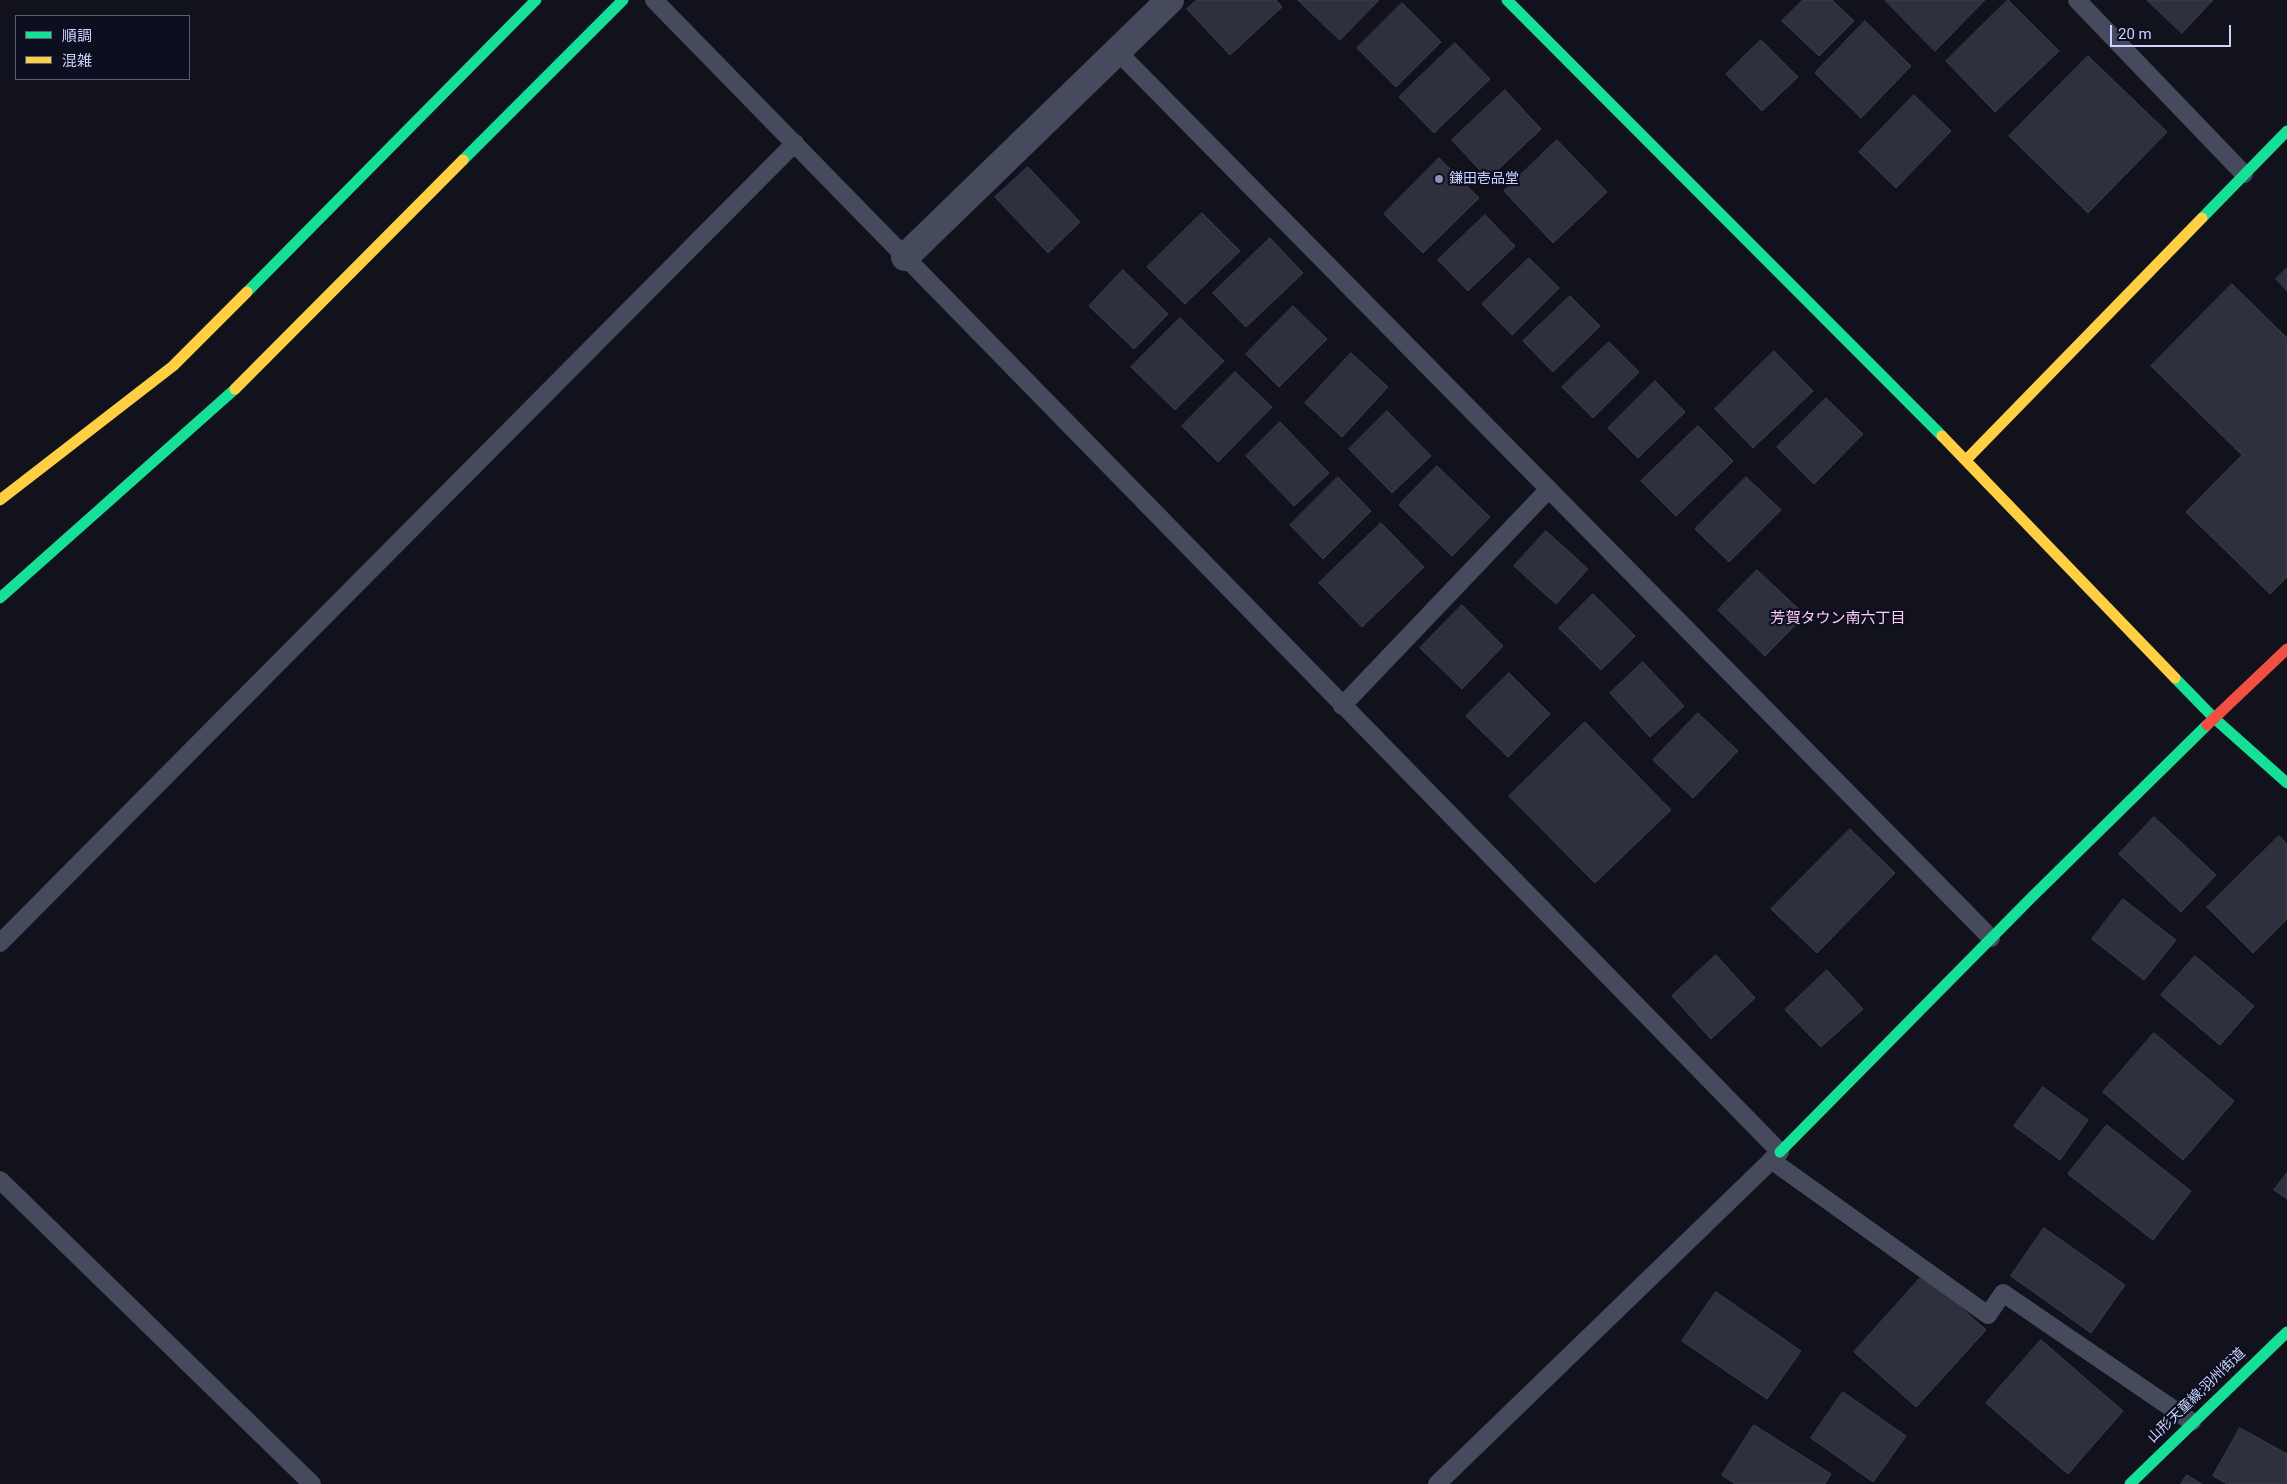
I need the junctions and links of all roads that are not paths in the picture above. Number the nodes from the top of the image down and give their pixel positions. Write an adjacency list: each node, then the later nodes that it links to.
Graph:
1 (536, 0): 14 (street)
2 (623, 0): 15 (street)
3 (654, 0): 9 (lane)
4 (1170, 0): 7 (street)
5 (1507, 0): 12 (street)
6 (2077, 0): 10 (lane)
7 (1116, 51): 11 (street); 13 (lane)
8 (2287, 131): 10 (street)
9 (795, 143): 11 (lane); 21 (lane)
10 (2244, 174): 12 (street)
11 (905, 256): 17 (lane)
12 (1966, 460): 18 (street)
13 (1549, 489): 17 (lane); 20 (lane)
14 (0, 500)
15 (0, 598)
16 (2287, 649): 18 (street)
17 (1342, 706): 22 (lane)
18 (2214, 718): 19 (street); 20 (street)
19 (2287, 783)
20 (1991, 938): 22 (street)
21 (0, 943)
22 (1776, 1156): 25 (lane); 27 (lane)
23 (0, 1180): 26 (lane)
24 (2287, 1332): 25 (street, 山形天童線;羽州街道)
25 (2192, 1422): 28 (street, 山形天童線;羽州街道)
26 (312, 1484)
27 (1437, 1484)
28 (2130, 1484)

